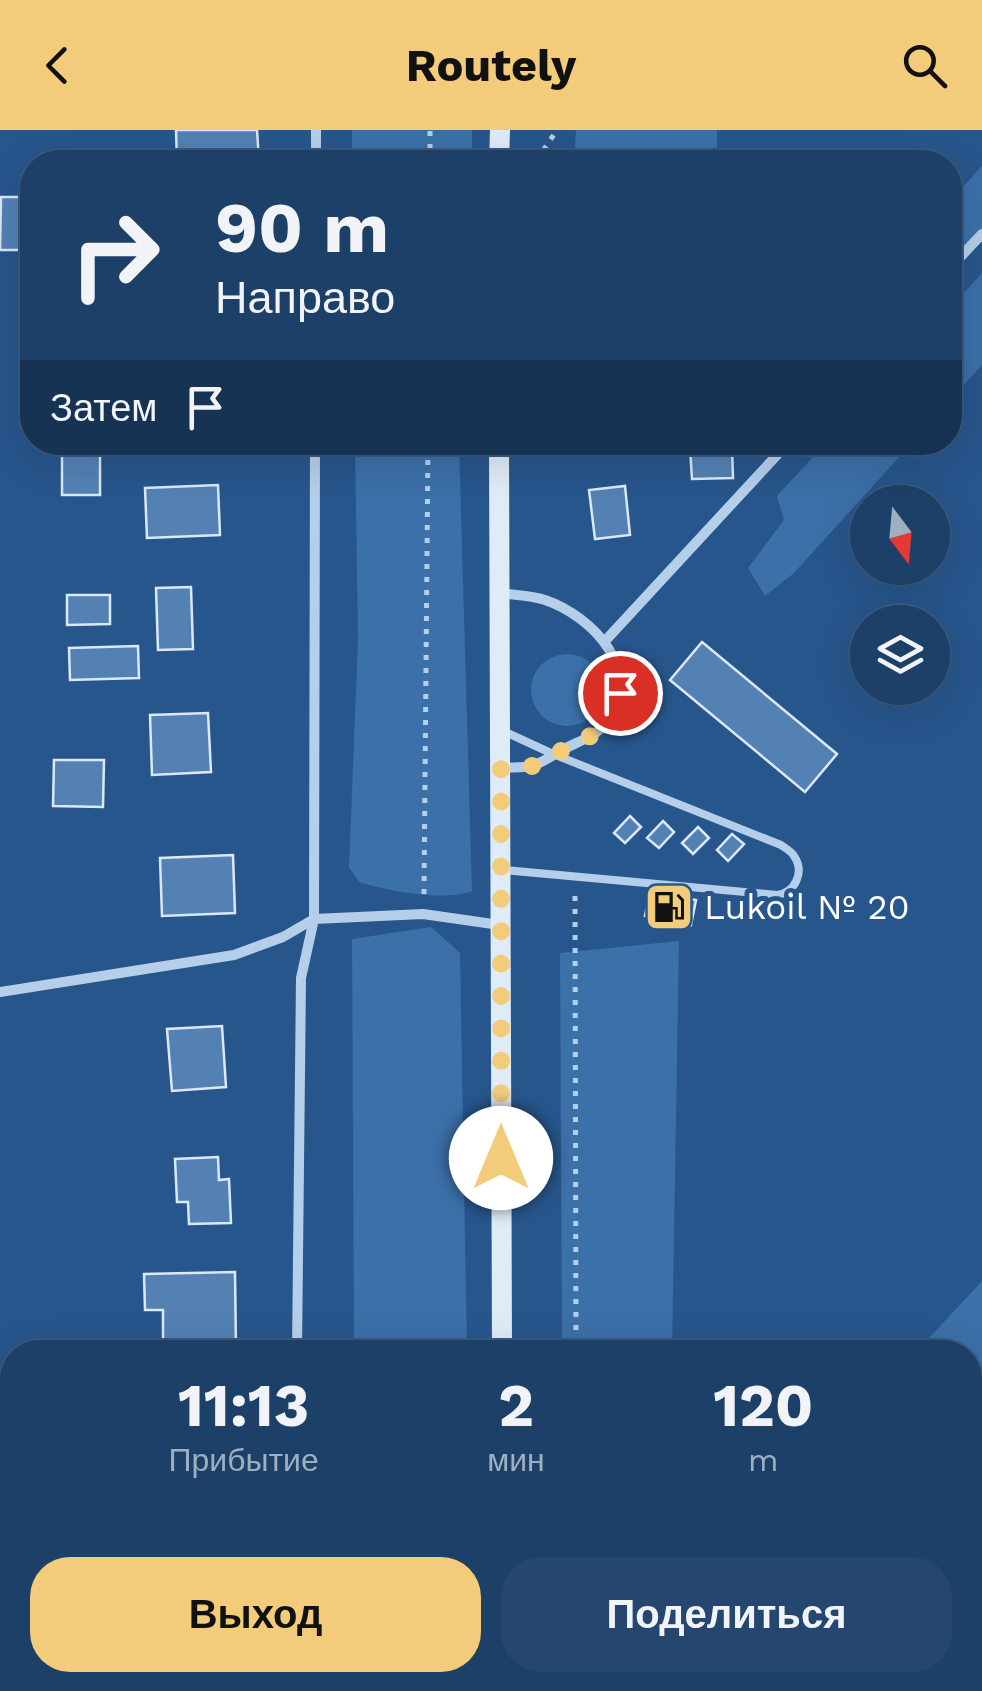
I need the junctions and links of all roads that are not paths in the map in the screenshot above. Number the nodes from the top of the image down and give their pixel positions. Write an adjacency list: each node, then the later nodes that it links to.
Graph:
1 (982, 234): 2 (street)
2 (962, 255)
3 (316, 455): 12 (street)
4 (499, 455): 6 (main road)
5 (777, 455): 7 (street)
6 (498, 593): 7 (street); 8 (main road)
7 (605, 641): 9 (street)
8 (501, 730): 9 (lane); 10 (main road)
9 (553, 754): 10 (street); 11 (lane)
10 (501, 768): 11 (main road)
11 (500, 869): 13 (main road)
12 (314, 918): 13 (street); 14 (street); 15 (street)
13 (500, 926): 16 (main road)
14 (0, 992)
15 (297, 1340)
16 (502, 1340)

